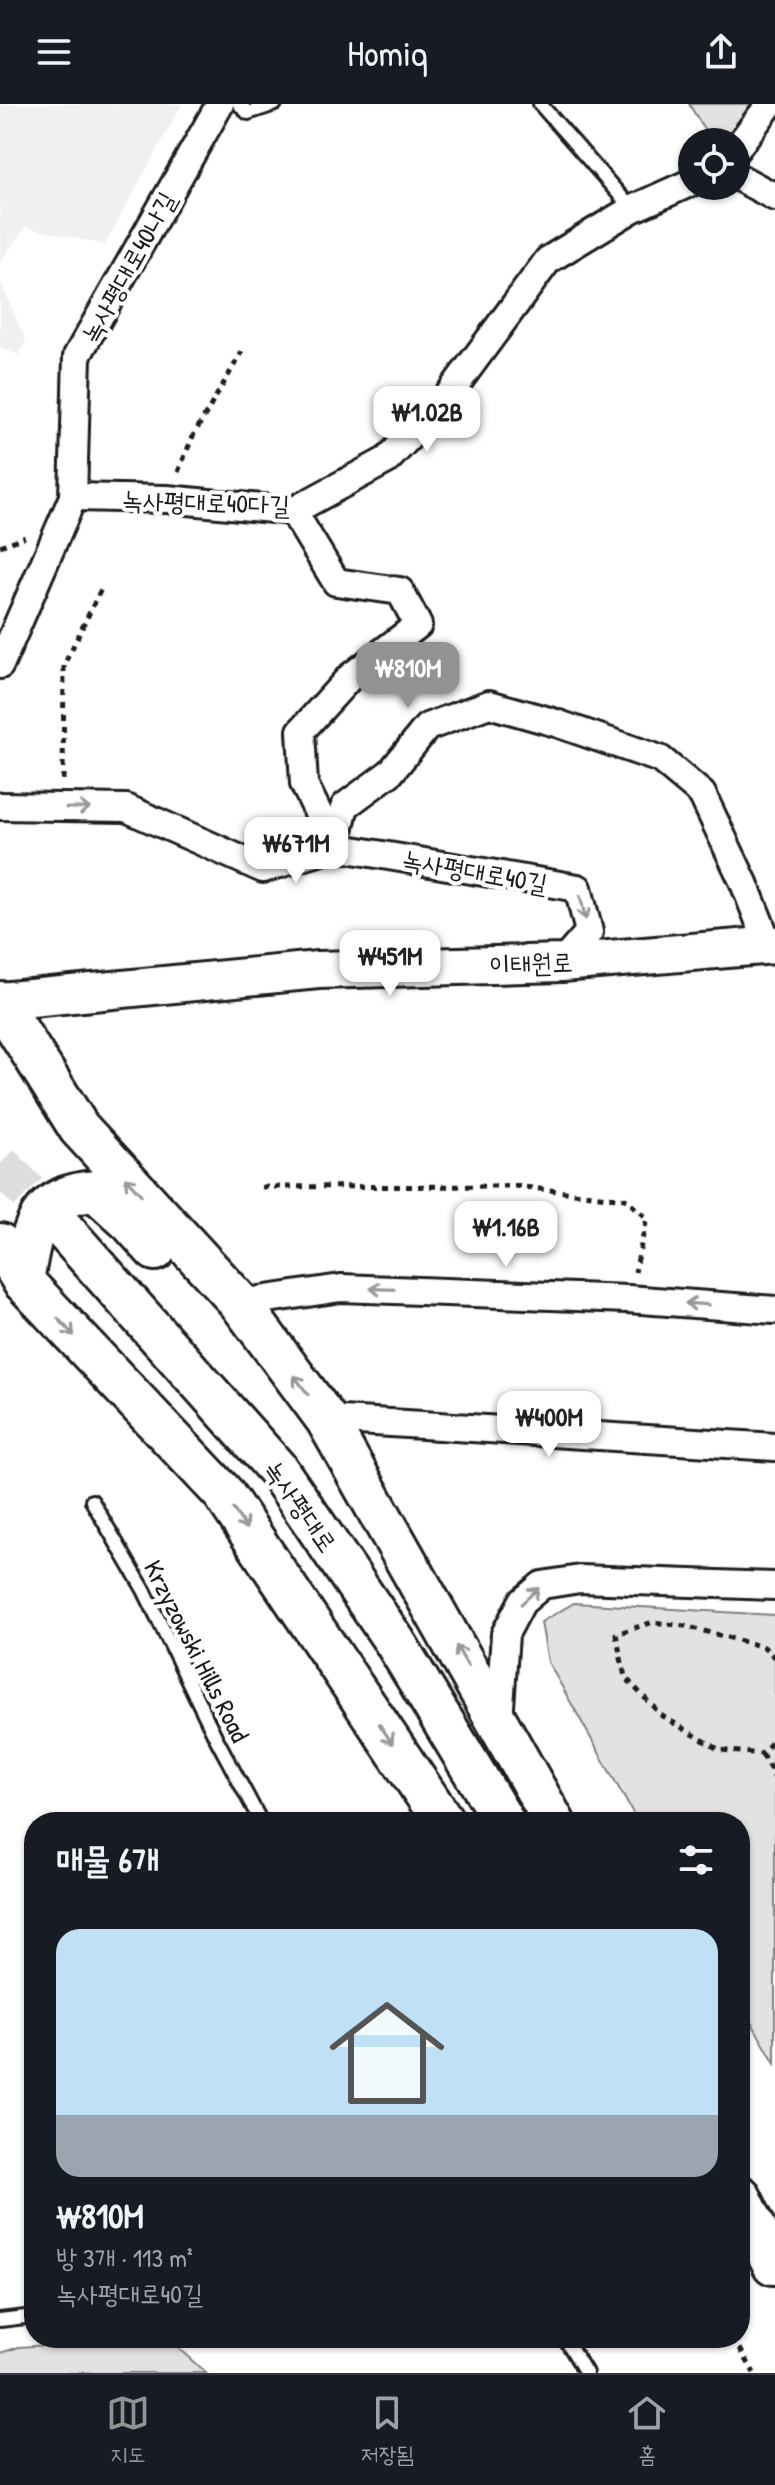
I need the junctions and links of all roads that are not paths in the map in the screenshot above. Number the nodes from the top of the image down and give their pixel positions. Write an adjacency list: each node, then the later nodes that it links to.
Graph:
1 (220, 104): 11 (street, 녹사평대로40나길)
2 (239, 104): 3 (lane)
3 (275, 104)
4 (540, 104): 10 (lane)
5 (770, 104): 6 (street)
6 (750, 130)
7 (750, 184): 9 (street)
8 (678, 188): 10 (street, 녹사평대로40다길)
9 (775, 197)
10 (632, 209): 12 (street, 녹사평대로40다길)
11 (73, 497): 12 (street, 녹사평대로40다길); 13 (street, 녹사평대로40나길)
12 (293, 511): 15 (street)
13 (0, 665)
14 (0, 806): 15 (street, 녹사평대로40길, one-way to 15)
15 (335, 847): 16 (street); 17 (street, 녹사평대로40길, one-way to 17)
16 (772, 946): 17 (main road, 이태원로)
17 (562, 963): 18 (main road, 이태원로)
18 (0, 1001): 22 (main road, one-way to 18)
19 (56, 1221): 31 (main road, 녹사평대로)
20 (0, 1244): 21 (main road)
21 (23, 1281): 22 (main road); 30 (main road, one-way to 30)
22 (228, 1289): 23 (street, one-way to 22); 24 (main road, one-way to 22)
23 (775, 1310)
24 (326, 1419): 25 (street); 28 (main road, one-way to 24)
25 (775, 1447)
26 (92, 1501): 29 (lane, Krzyzowski Hills Road)
27 (775, 1586): 28 (street, one-way to 27)
28 (499, 1721): 32 (main road)
29 (256, 1812)
30 (437, 1812)
31 (498, 1812)
32 (549, 1812)
33 (750, 2216): 36 (main road)
34 (750, 2225): 36 (main road)
35 (750, 2234): 36 (main road)
36 (774, 2265)
37 (24, 2317): 38 (lane)
38 (0, 2320)
39 (571, 2348): 40 (lane)
40 (586, 2373)

